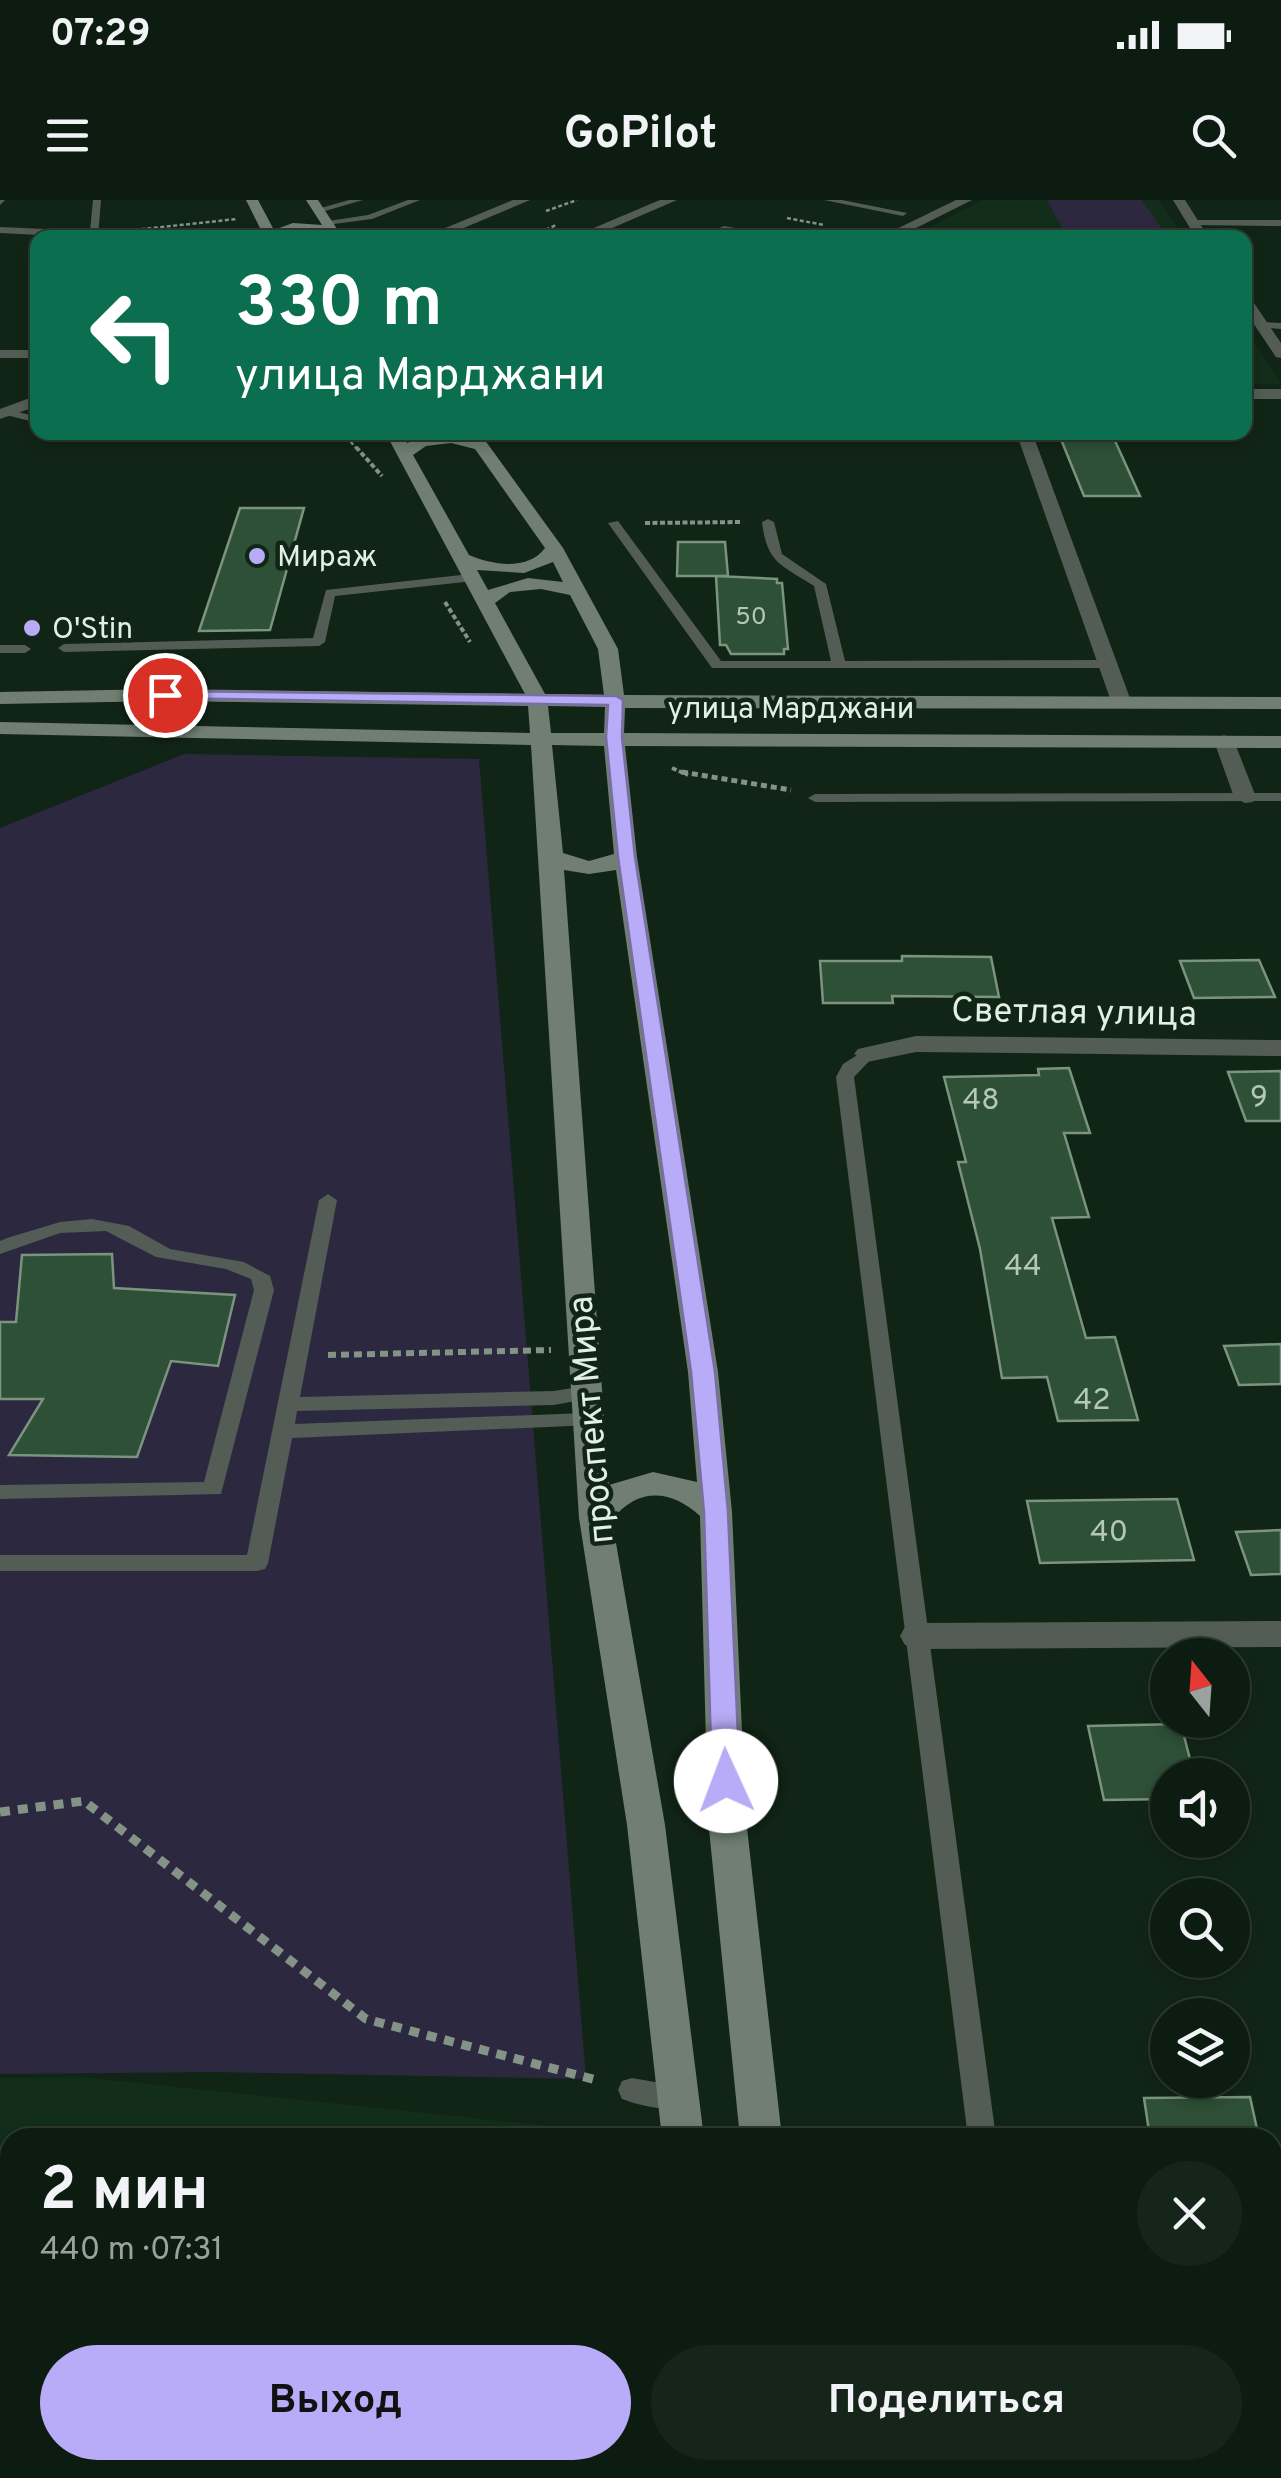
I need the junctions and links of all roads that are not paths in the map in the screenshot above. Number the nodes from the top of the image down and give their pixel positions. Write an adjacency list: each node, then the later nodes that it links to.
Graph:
1 (96, 200): 15 (lane)
2 (252, 200): 16 (main road)
3 (416, 200): 11 (lane)
4 (524, 200): 18 (street)
5 (671, 200): 19 (street)
6 (828, 200): 10 (lane)
7 (966, 200): 20 (street)
8 (1178, 200): 12 (street)
9 (356, 201): 11 (lane)
10 (903, 213)
11 (325, 220): 17 (main road)
12 (1194, 223): 13 (lane); 21 (street)
13 (1281, 223)
14 (0, 230): 22 (lane)
15 (94, 230)
16 (268, 230)
17 (279, 230)
18 (447, 230)
19 (596, 230)
20 (901, 230)
21 (1199, 230)
22 (30, 232)
23 (1252, 311): 24 (street)
24 (1262, 326): 25 (lane); 28 (street)
25 (1281, 326)
26 (0, 354): 27 (street)
27 (30, 354)
28 (1281, 354)
29 (1252, 394): 30 (street)
30 (1281, 394)
31 (30, 403): 32 (street)
32 (3, 413): 33 (lane)
33 (30, 418)
34 (397, 440): 38 (main road)
35 (434, 440): 38 (main road)
36 (477, 440): 41 (main road)
37 (1027, 440): 49 (street)
38 (405, 454): 42 (main road)
39 (768, 522): 50 (lane)
40 (614, 524): 50 (lane)
41 (554, 548): 42 (main road); 44 (main road)
42 (458, 558): 43 (main road)
43 (470, 578): 45 (main road); 47 (lane)
44 (576, 592): 45 (main road); 53 (main road)
45 (484, 602): 52 (main road)
46 (0, 648): 48 (lane)
47 (64, 648)
48 (25, 649)
49 (1108, 664): 50 (lane); 54 (street)
50 (839, 665)
51 (0, 698): 52 (main road, улица Марджани)
52 (537, 698): 53 (main road, улица Марджани); 57 (main road, проспект Мира)
53 (616, 700): 54 (main road, улица Марджани); 58 (main road)
54 (1121, 701): 55 (main road, улица Марджани)
55 (1281, 703)
56 (0, 728): 57 (main road, улица Марджани)
57 (543, 737): 58 (main road, улица Марджани); 64 (main road, проспект Мира)
58 (614, 737): 59 (main road, улица Марджани); 65 (main road)
59 (1224, 741): 60 (main road, улица Марджани); 61 (street)
60 (1281, 742)
61 (1246, 797): 62 (lane); 63 (lane)
62 (1281, 797)
63 (815, 798)
64 (552, 856): 65 (main road); 71 (main road, проспект Мира)
65 (626, 857): 74 (main road)
66 (1281, 1048): 67 (street, Светлая улица)
67 (867, 1054): 78 (lane)
68 (328, 1200): 70 (lane)
69 (0, 1248): 73 (lane)
70 (290, 1404): 71 (lane); 72 (lane)
71 (585, 1406): 72 (lane); 75 (main road, проспект Мира)
72 (285, 1431): 76 (lane)
73 (0, 1492)
74 (716, 1512): 75 (main road); 82 (main road)
75 (595, 1518): 80 (main road, проспект Мира)
76 (0, 1563)
77 (1281, 1634): 78 (street)
78 (917, 1636): 83 (lane)
79 (632, 2090): 80 (lane)
80 (679, 2096): 81 (main road, проспект Мира)
81 (681, 2128)
82 (761, 2128)
83 (981, 2128)

